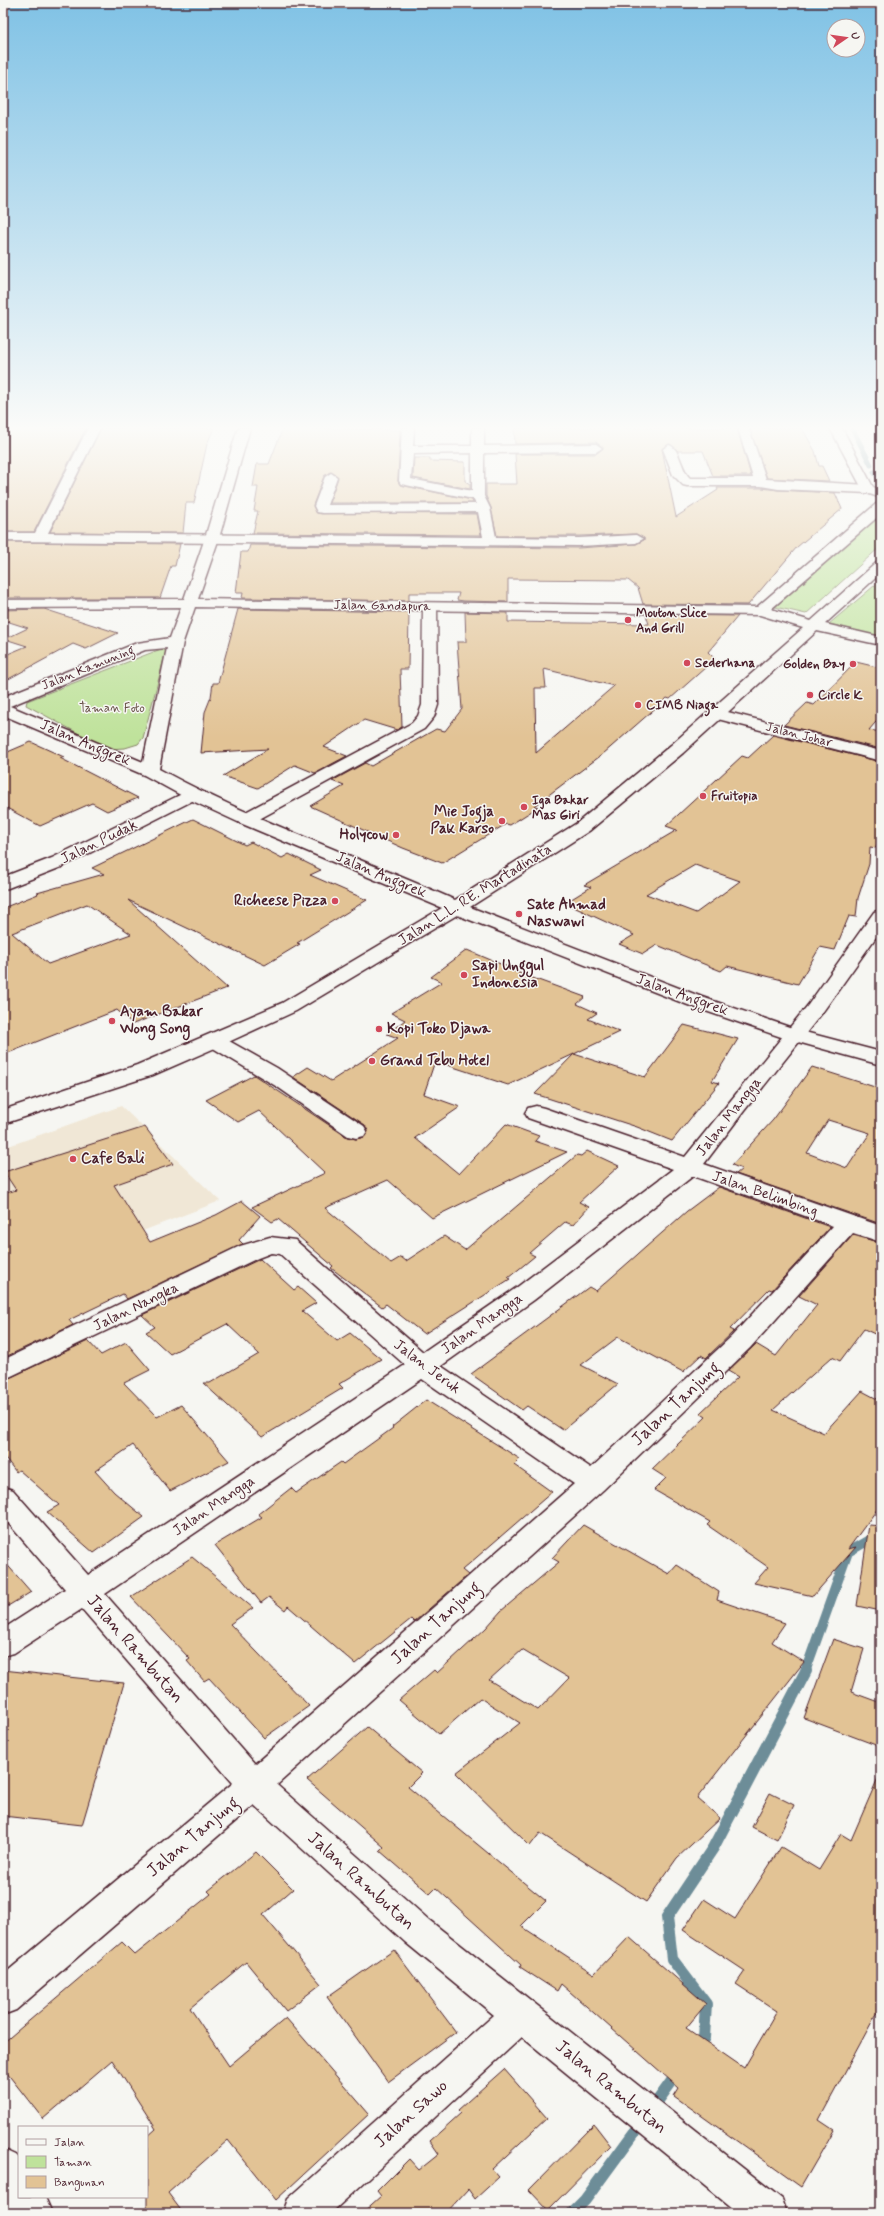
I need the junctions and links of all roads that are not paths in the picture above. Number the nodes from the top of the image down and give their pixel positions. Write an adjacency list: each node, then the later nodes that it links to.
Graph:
1 (43, 531): 6 (street)
2 (214, 531): 7 (street)
3 (488, 531): 9 (street)
4 (853, 531): 14 (street)
5 (3, 537): 6 (street)
6 (40, 537): 7 (street)
7 (212, 538): 9 (street); 11 (street)
8 (636, 539): 9 (street)
9 (490, 540)
10 (881, 566): 15 (street, Jalan L.L. RE. Martadinata)
11 (191, 603): 12 (street, Jalan Gandapura); 13 (street, Jalan Gandapura); 17 (street)
12 (3, 604)
13 (430, 607): 14 (street, Jalan Gandapura); 26 (street)
14 (761, 611): 15 (street, Jalan Gandapura)
15 (813, 626): 16 (street, Jalan Gandapura); 20 (street, Jalan L.L. RE. Martadinata)
16 (881, 641)
17 (176, 642): 18 (street, Jalan Kamuning); 21 (street)
18 (3, 703)
19 (3, 709): 22 (street, Jalan Anggrek)
20 (716, 714): 23 (street, Jalan Johar); 28 (street, Jalan L.L. RE. Martadinata)
21 (155, 740): 22 (street); 24 (street)
22 (109, 752): 24 (street, Jalan Anggrek)
23 (881, 756)
24 (150, 771): 25 (street, Jalan Anggrek)
25 (192, 794): 26 (street, Jalan Anggrek); 27 (street, Jalan Pudak)
26 (246, 819): 28 (street, Jalan Anggrek)
27 (3, 884)
28 (455, 907): 30 (street, Jalan Anggrek); 31 (street, Jalan L.L. RE. Martadinata)
29 (881, 916): 30 (street, Jalan Mangga)
30 (794, 1035): 32 (street, Jalan Anggrek); 36 (street, Jalan Mangga)
31 (215, 1041): 34 (street, Jalan L.L. RE. Martadinata); 35 (street)
32 (881, 1059)
33 (536, 1113): 36 (street, Jalan Belimbing)
34 (3, 1117)
35 (356, 1131)
36 (689, 1168): 37 (street, Jalan Belimbing); 40 (street, Jalan Mangga)
37 (848, 1224): 38 (street, Jalan Belimbing); 42 (street, Jalan Tanjung)
38 (881, 1234)
39 (270, 1245): 40 (street, Jalan Jeruk); 41 (street, Jalan Nangka)
40 (422, 1366): 42 (street, Jalan Jeruk); 44 (street, Jalan Mangga)
41 (3, 1371)
42 (593, 1483): 46 (street, Jalan Tanjung)
43 (3, 1498): 44 (street, Jalan Rambutan)
44 (85, 1592): 45 (street, Jalan Mangga); 46 (street, Jalan Rambutan)
45 (3, 1644)
46 (254, 1785): 47 (street, Jalan Tanjung); 48 (street, Jalan Rambutan)
47 (3, 1998)
48 (520, 2014): 53 (street, Jalan Sawo); 54 (street, Jalan Rambutan)
49 (3, 2168): 50 (street)
50 (18, 2190)
51 (23, 2198): 52 (street)
52 (33, 2213)
53 (302, 2213)
54 (768, 2213)

